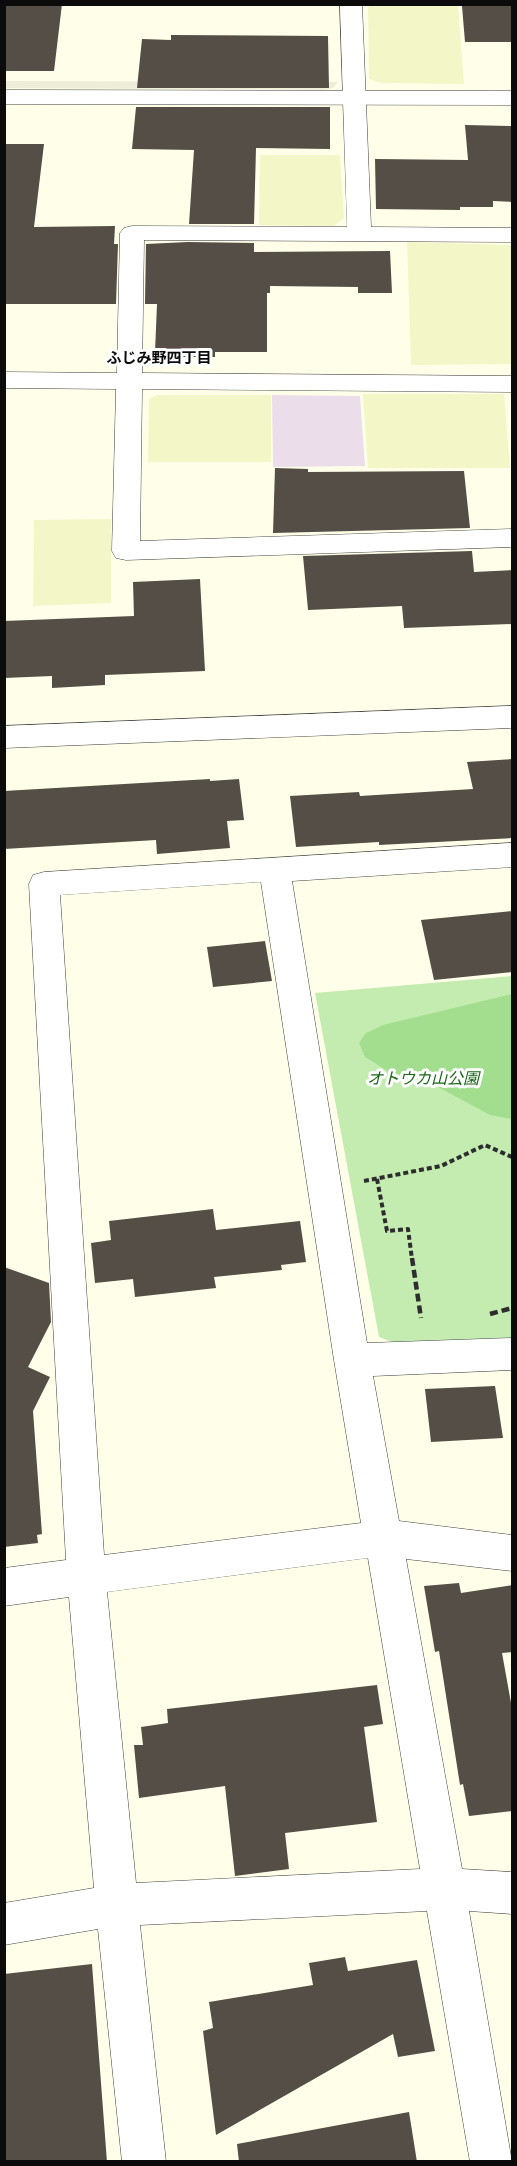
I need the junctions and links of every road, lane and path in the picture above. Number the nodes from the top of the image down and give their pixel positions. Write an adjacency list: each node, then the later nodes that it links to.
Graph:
1 (351, 4): 3 (street)
2 (4, 97): 3 (street)
3 (353, 97): 4 (street); 5 (street)
4 (513, 98)
5 (359, 234): 6 (street); 8 (street)
6 (513, 235)
7 (4, 380): 8 (street)
8 (129, 382): 9 (street); 10 (street)
9 (513, 384)
10 (513, 538)
11 (513, 717): 12 (street)
12 (4, 737)
13 (513, 855): 14 (street)
14 (275, 871): 17 (street); 23 (street)
15 (513, 1157): 16 (path)
16 (377, 1179): 17 (path); 18 (path)
17 (325, 1189): 20 (street)
18 (421, 1318)
19 (513, 1354): 20 (street)
20 (352, 1360): 21 (street)
21 (384, 1538): 22 (street); 23 (street); 25 (street)
22 (513, 1553)
23 (86, 1577): 24 (street); 27 (street)
24 (4, 1587)
25 (443, 1889): 26 (street); 27 (street); 30 (street)
26 (513, 1893)
27 (117, 1905): 28 (street); 29 (street)
28 (4, 1924)
29 (144, 2162)
30 (492, 2162)

